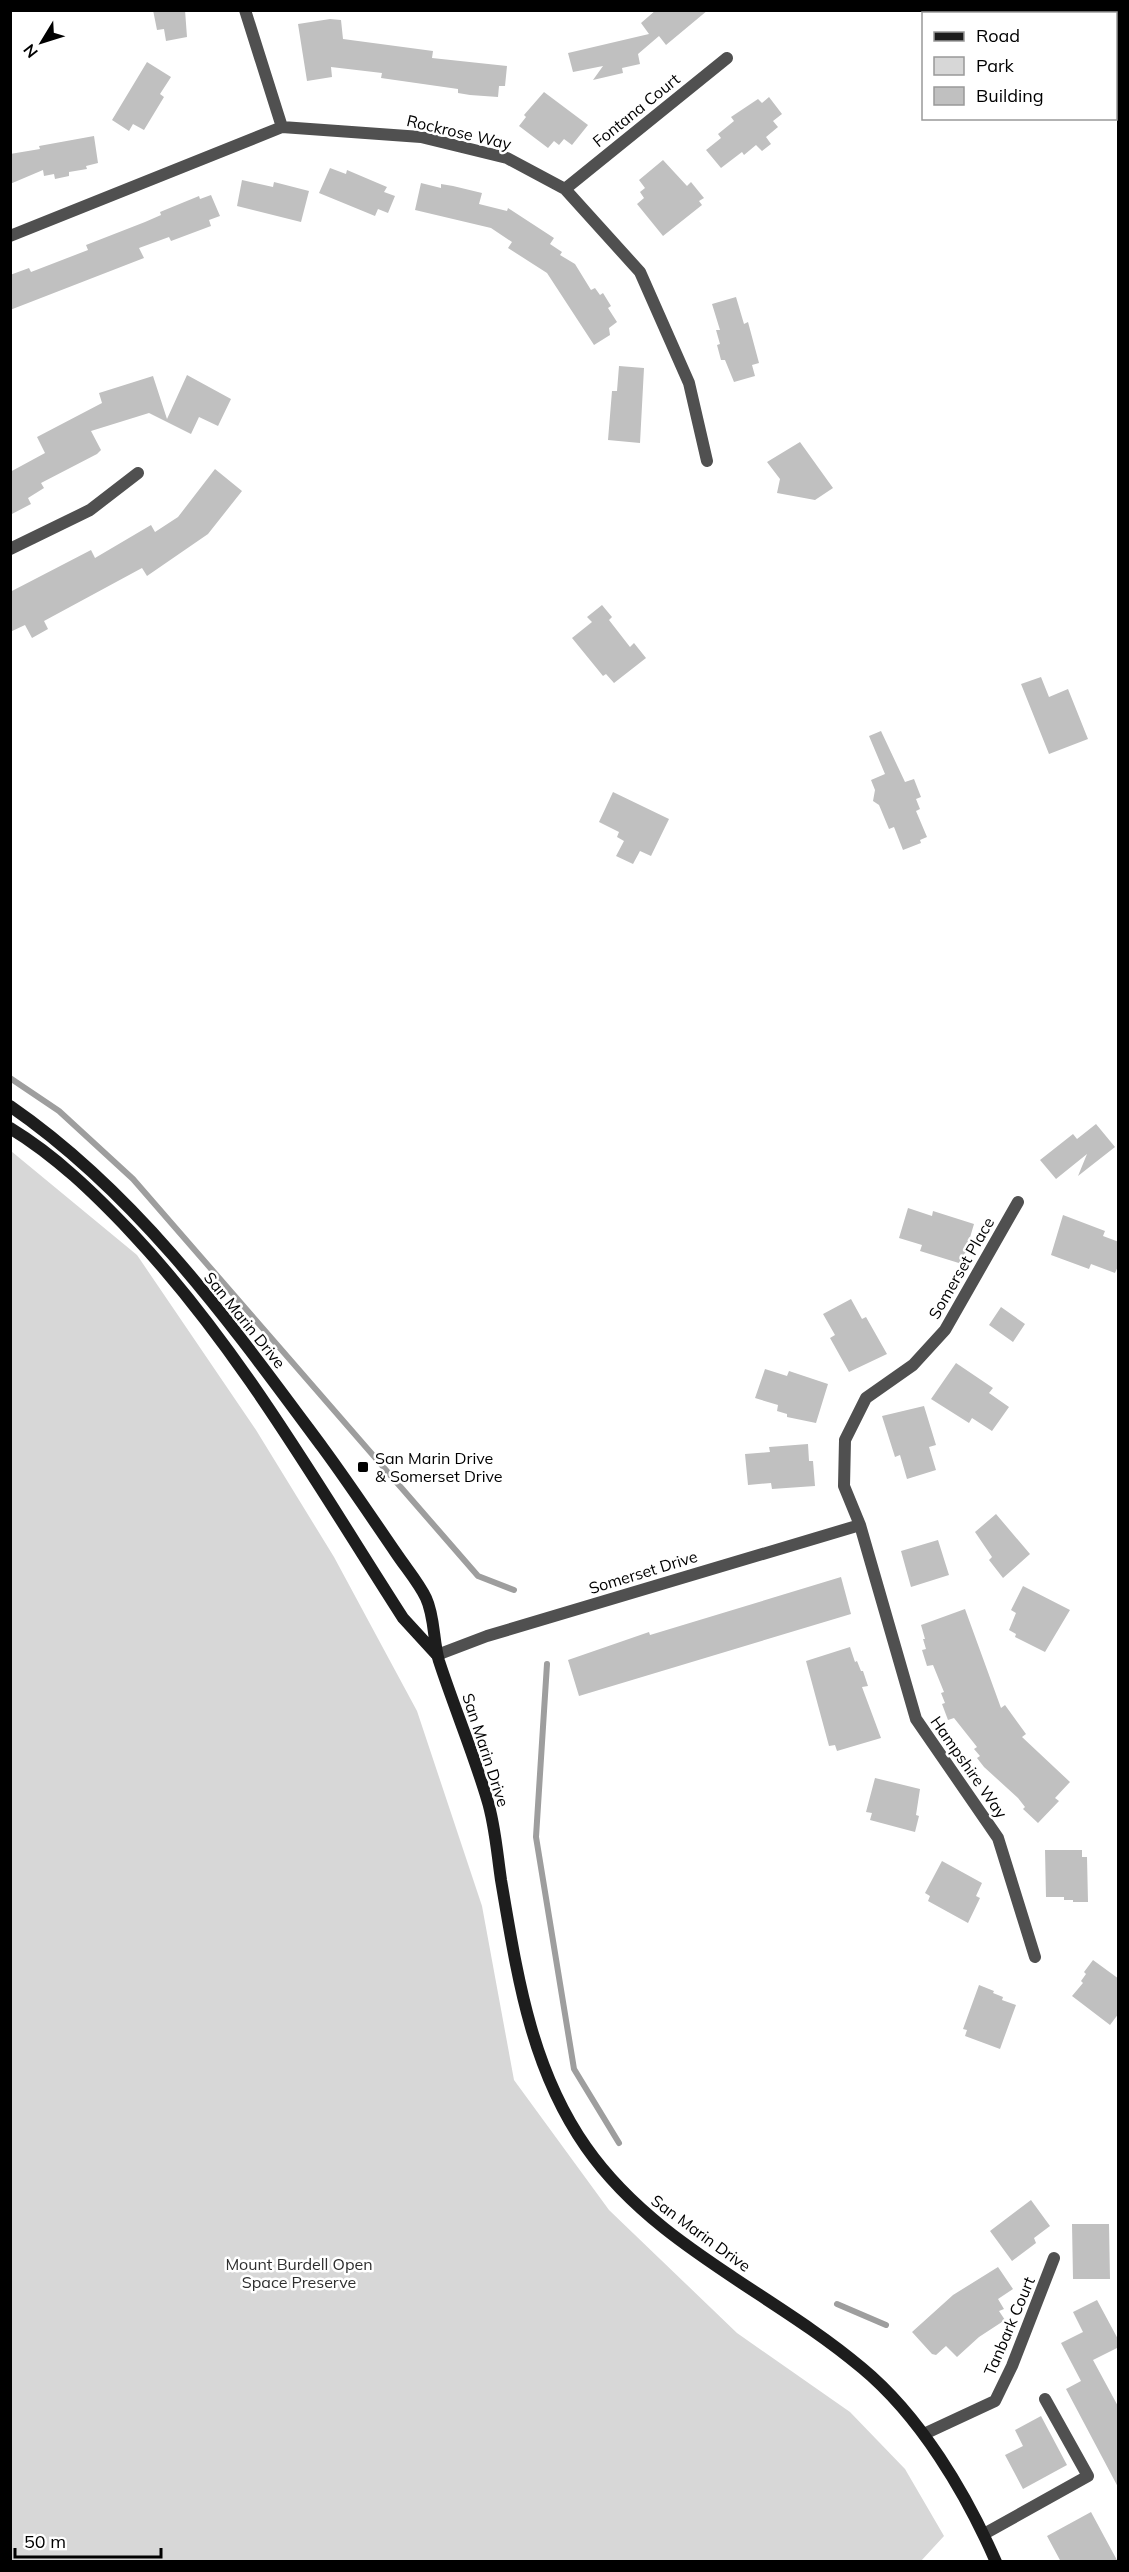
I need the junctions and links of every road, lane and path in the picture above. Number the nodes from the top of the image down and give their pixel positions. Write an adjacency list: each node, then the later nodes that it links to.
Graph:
1 (245, 10): 3 (street)
2 (727, 58): 4 (street, Fontana Court)
3 (282, 127): 4 (street, Rockrose Way); 5 (street, Rockrose Way)
4 (565, 189): 6 (street, Rockrose Way)
5 (10, 236)
6 (707, 461)
7 (138, 472): 8 (street)
8 (10, 549)
9 (10, 1106): 13 (main road, San Marin Drive)
10 (10, 1128): 13 (main road, San Marin Drive)
11 (1018, 1202): 12 (street, Somerset Place)
12 (860, 1525): 13 (street, Somerset Drive); 14 (street, Hampshire Way)
13 (437, 1655): 17 (main road, San Marin Drive)
14 (1035, 1957)
15 (1054, 2258): 17 (street, Tanbark Court)
16 (1045, 2399): 18 (street)
17 (924, 2434): 18 (main road, San Marin Drive)
18 (984, 2534): 19 (main road, San Marin Drive)
19 (996, 2562)

